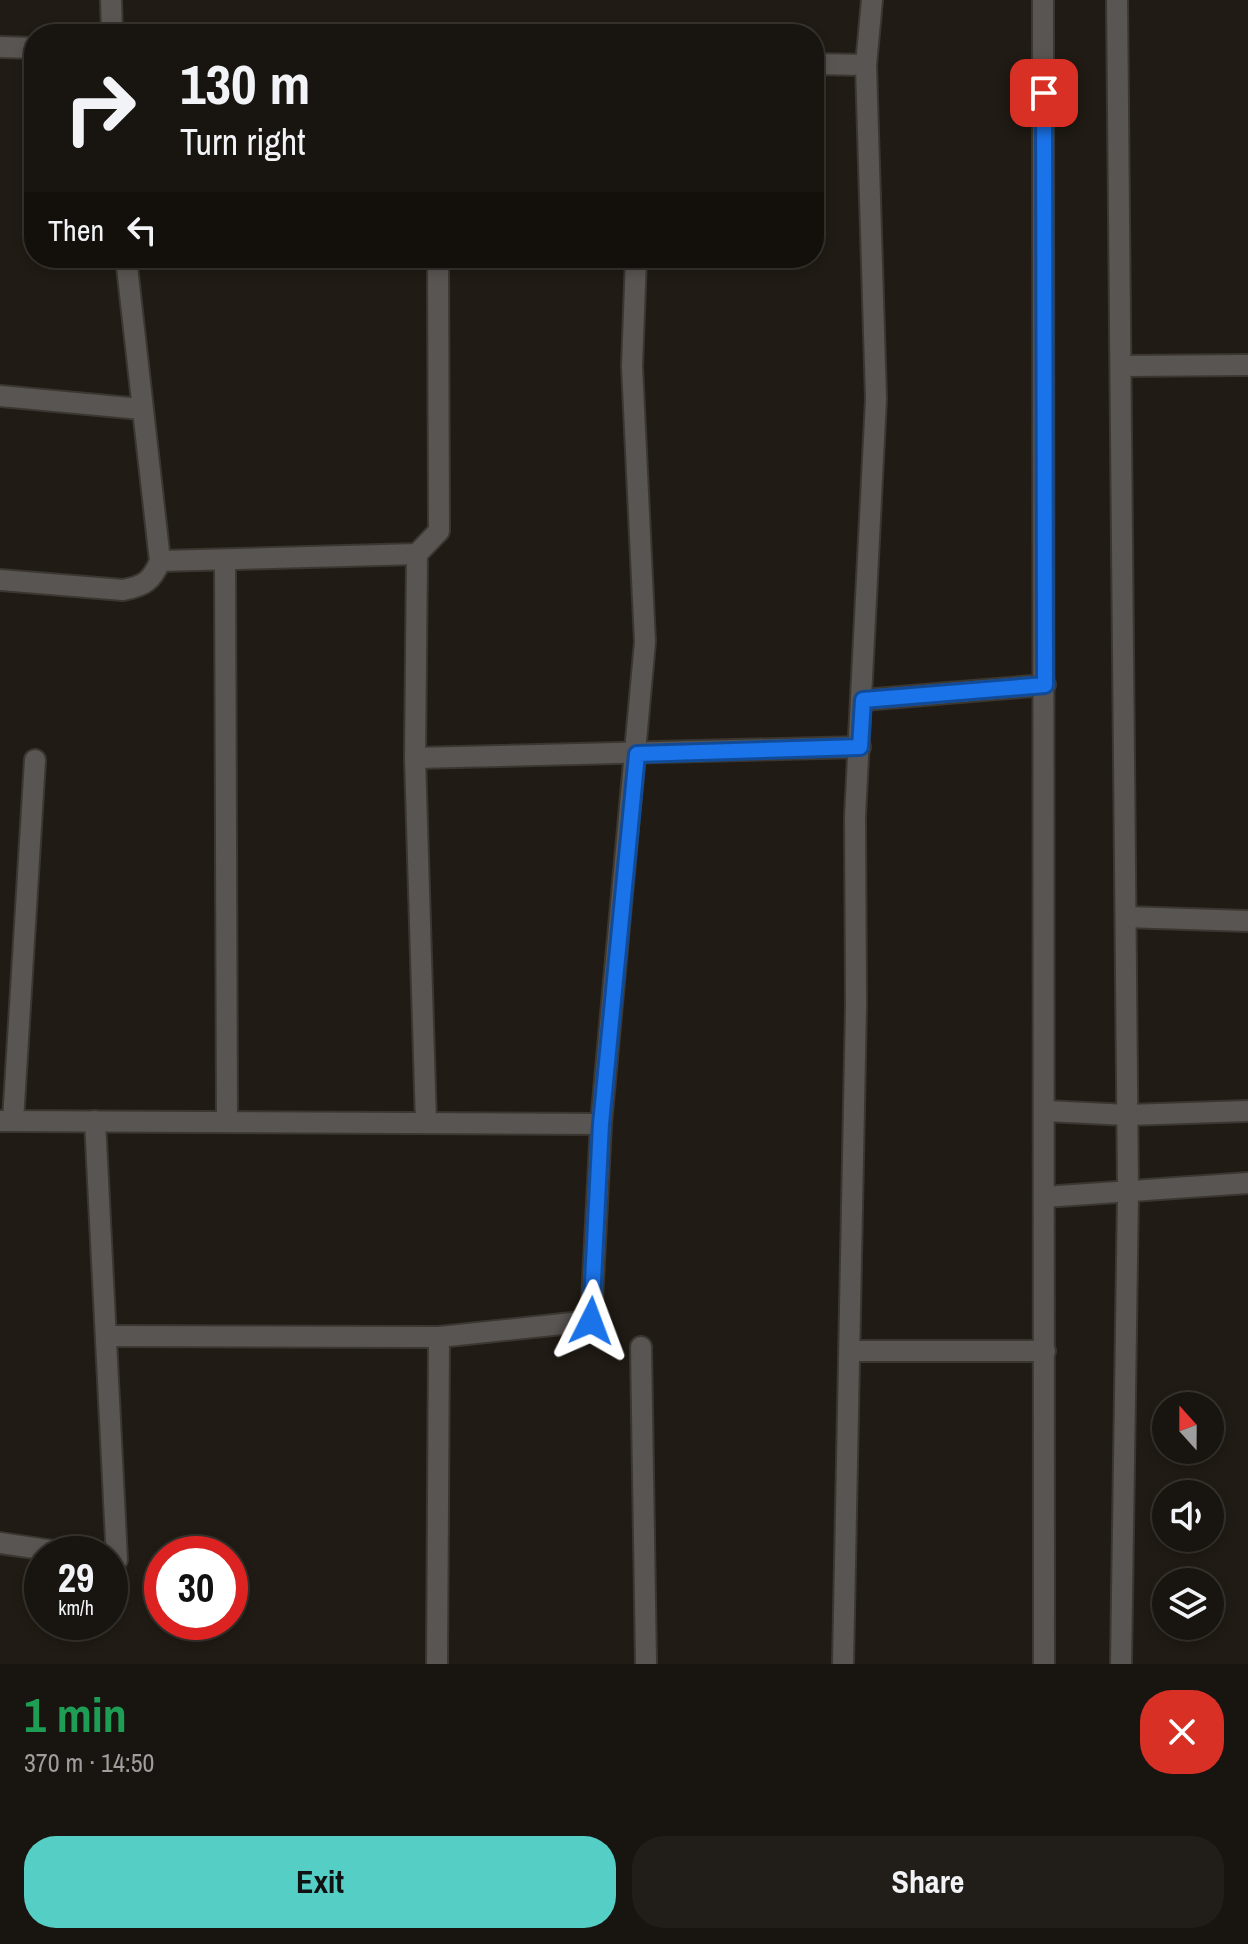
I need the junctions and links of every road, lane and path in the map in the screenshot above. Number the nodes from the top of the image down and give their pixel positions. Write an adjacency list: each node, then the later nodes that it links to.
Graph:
1 (111, 0): 5 (street)
2 (872, 0): 9 (street)
3 (1043, 0): 21 (street)
4 (1117, 0): 14 (street)
5 (112, 24)
6 (0, 47): 7 (street)
7 (24, 48)
8 (824, 64): 9 (street)
9 (866, 65): 22 (street)
10 (127, 268): 16 (street)
11 (438, 268): 17 (street)
12 (636, 268): 24 (street)
13 (1248, 365): 14 (street)
14 (1121, 366): 27 (street)
15 (0, 396): 16 (street)
16 (141, 409): 18 (street)
17 (417, 554): 19 (street); 25 (street)
18 (160, 561): 19 (street); 20 (street)
19 (225, 562): 34 (street)
20 (0, 580)
21 (1045, 685): 22 (street); 29 (street)
22 (863, 700): 23 (street)
23 (860, 747): 24 (street); 43 (street)
24 (637, 754): 25 (street); 36 (street)
25 (415, 758): 35 (street)
26 (35, 760): 32 (street)
27 (1126, 917): 28 (street); 31 (street)
28 (1248, 921)
29 (1046, 1111): 31 (street); 39 (street)
30 (1248, 1111): 31 (street)
31 (1128, 1115): 38 (street)
32 (6, 1121): 33 (street)
33 (95, 1121): 34 (street); 40 (street)
34 (227, 1122): 35 (street)
35 (426, 1123): 36 (street)
36 (601, 1124): 41 (street)
37 (1248, 1183): 38 (street)
38 (1128, 1192): 39 (street); 52 (street)
39 (1044, 1197): 44 (street)
40 (107, 1336): 41 (street); 45 (street)
41 (439, 1337): 48 (street)
42 (641, 1347): 49 (street)
43 (851, 1351): 44 (street); 50 (street)
44 (1045, 1351): 51 (street)
45 (116, 1536)
46 (0, 1543): 47 (street)
47 (24, 1547)
48 (437, 1664)
49 (646, 1664)
50 (843, 1664)
51 (1044, 1664)
52 (1121, 1664)

